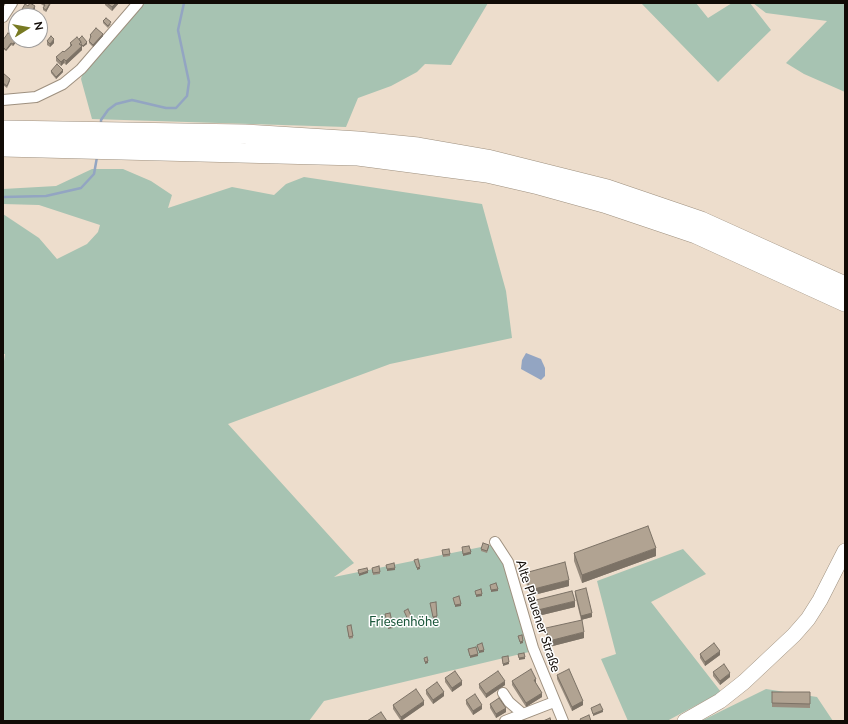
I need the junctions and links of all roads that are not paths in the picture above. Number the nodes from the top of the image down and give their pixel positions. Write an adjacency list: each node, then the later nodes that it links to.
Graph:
1 (12, 3): 3 (street)
2 (138, 3): 4 (street)
3 (3, 17)
4 (3, 100)
5 (3, 130): 7 (highway)
6 (3, 147): 8 (highway)
7 (845, 286)
8 (845, 302)
9 (495, 542): 12 (street, Alte Plauener Straße)
10 (845, 551): 16 (main road)
11 (503, 693): 13 (street)
12 (554, 702): 13 (street); 15 (street, Alte Plauener Straße)
13 (523, 714): 14 (street)
14 (505, 721)
15 (563, 721)
16 (685, 721)

